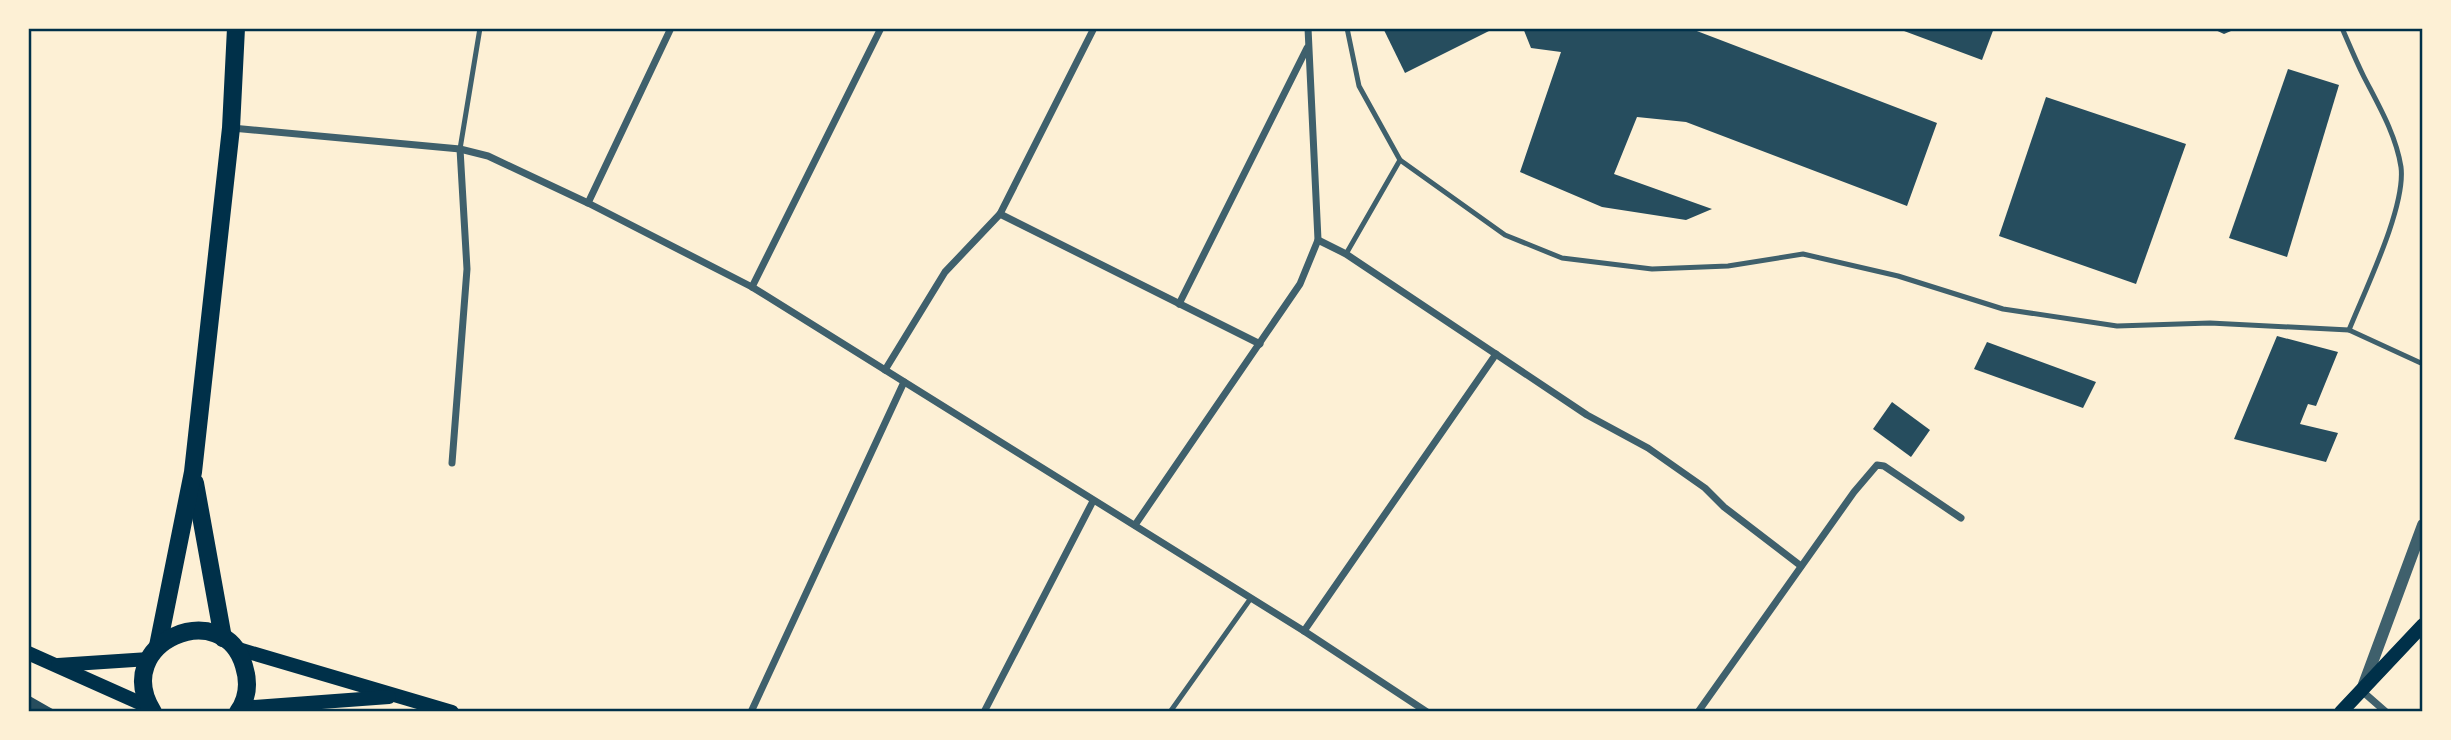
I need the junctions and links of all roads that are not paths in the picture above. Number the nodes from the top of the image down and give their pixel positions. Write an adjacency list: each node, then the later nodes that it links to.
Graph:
1 (236, 28): 10 (main road)
2 (480, 28): 11 (lane)
3 (671, 28): 13 (street)
4 (881, 28): 17 (street)
5 (1094, 28): 14 (street)
6 (1308, 28): 9 (street)
7 (1347, 28): 12 (lane)
8 (2342, 28): 19 (lane)
9 (1308, 46): 15 (street); 18 (street)
10 (231, 128): 11 (street); 26 (main road)
11 (460, 149): 13 (street); 25 (street)
12 (1400, 160): 16 (lane); 19 (lane)
13 (588, 203): 17 (street)
14 (1000, 215): 18 (street); 23 (street)
15 (1318, 240): 16 (street); 20 (street)
16 (1346, 254): 21 (street)
17 (752, 287): 23 (street)
18 (1179, 304): 20 (street)
19 (2349, 330): 22 (lane)
20 (1260, 344): 29 (street)
21 (1496, 354): 31 (street); 34 (street)
22 (2423, 364)
23 (886, 370): 24 (street)
24 (904, 382): 27 (street); 44 (street)
25 (452, 463)
26 (193, 472): 35 (main road); 36 (main road)
27 (1093, 500): 29 (street); 45 (street)
28 (1961, 518): 31 (street)
29 (1135, 525): 32 (street)
30 (2423, 525): 39 (street)
31 (1801, 566): 48 (street)
32 (1251, 598): 34 (street); 46 (lane)
33 (2423, 625): 39 (main road)
34 (1304, 631): 47 (street)
35 (229, 643): 36 (main road); 40 (main road); 42 (main road)
36 (153, 652): 38 (main road); 41 (main road)
37 (28, 653): 38 (main road)
38 (57, 665): 41 (main road)
39 (2361, 691): 49 (main road); 50 (street)
40 (401, 697): 42 (main road); 43 (main road)
41 (151, 709)
42 (240, 710)
43 (452, 712)
44 (751, 712)
45 (984, 712)
46 (1170, 712)
47 (1427, 712)
48 (1698, 712)
49 (2341, 712)
50 (2386, 712)

